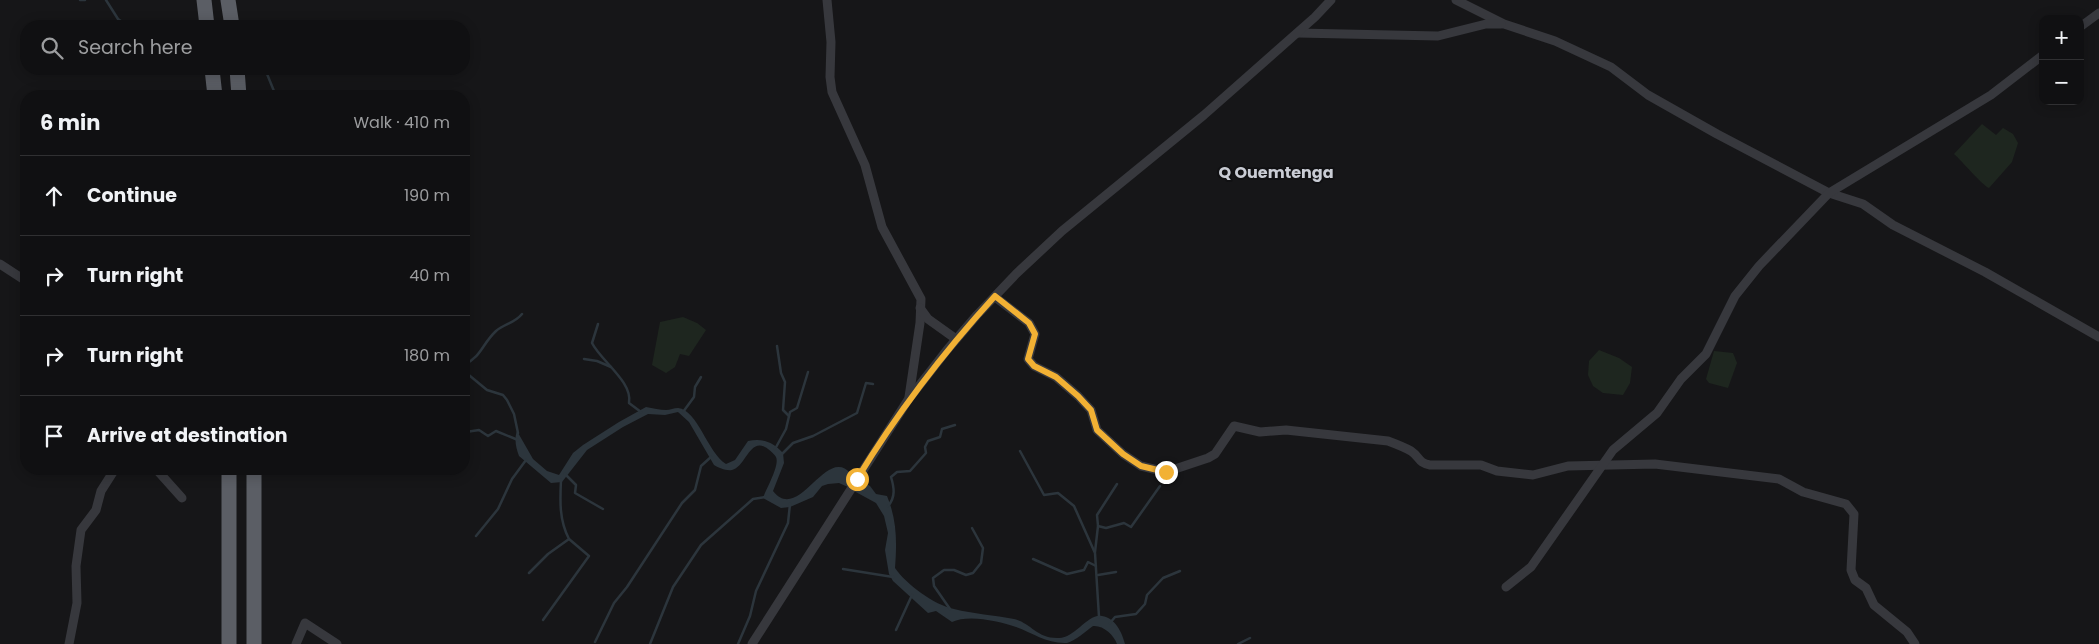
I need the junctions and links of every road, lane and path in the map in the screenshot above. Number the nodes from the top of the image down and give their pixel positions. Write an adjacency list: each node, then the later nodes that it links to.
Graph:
1 (204, 0): 7 (highway)
2 (228, 0): 8 (highway)
3 (827, 0): 21 (street)
4 (1456, 0): 9 (street)
5 (1330, 1): 11 (street)
6 (2099, 13): 10 (street)
7 (206, 20)
8 (231, 20)
9 (1504, 24): 11 (street); 17 (street)
10 (2084, 24)
11 (1298, 33): 20 (street)
12 (2039, 59): 17 (street)
13 (212, 75): 15 (highway)
14 (237, 75): 16 (highway)
15 (214, 90)
16 (239, 90)
17 (1829, 193): 22 (street); 25 (street)
18 (0, 264): 19 (street)
19 (20, 277)
20 (995, 296): 23 (street); 25 (street)
21 (920, 308): 23 (street); 24 (street)
22 (2099, 337)
23 (956, 339): 24 (street)
24 (908, 400): 37 (street)
25 (1601, 465): 31 (street); 38 (street)
26 (111, 475): 32 (street)
27 (161, 475): 30 (street)
28 (229, 475): 33 (highway)
29 (254, 475): 34 (highway)
30 (182, 498)
31 (1506, 587)
32 (69, 644)
33 (229, 644)
34 (254, 644)
35 (296, 644): 36 (street)
36 (337, 644)
37 (752, 644)
38 (1915, 644)

